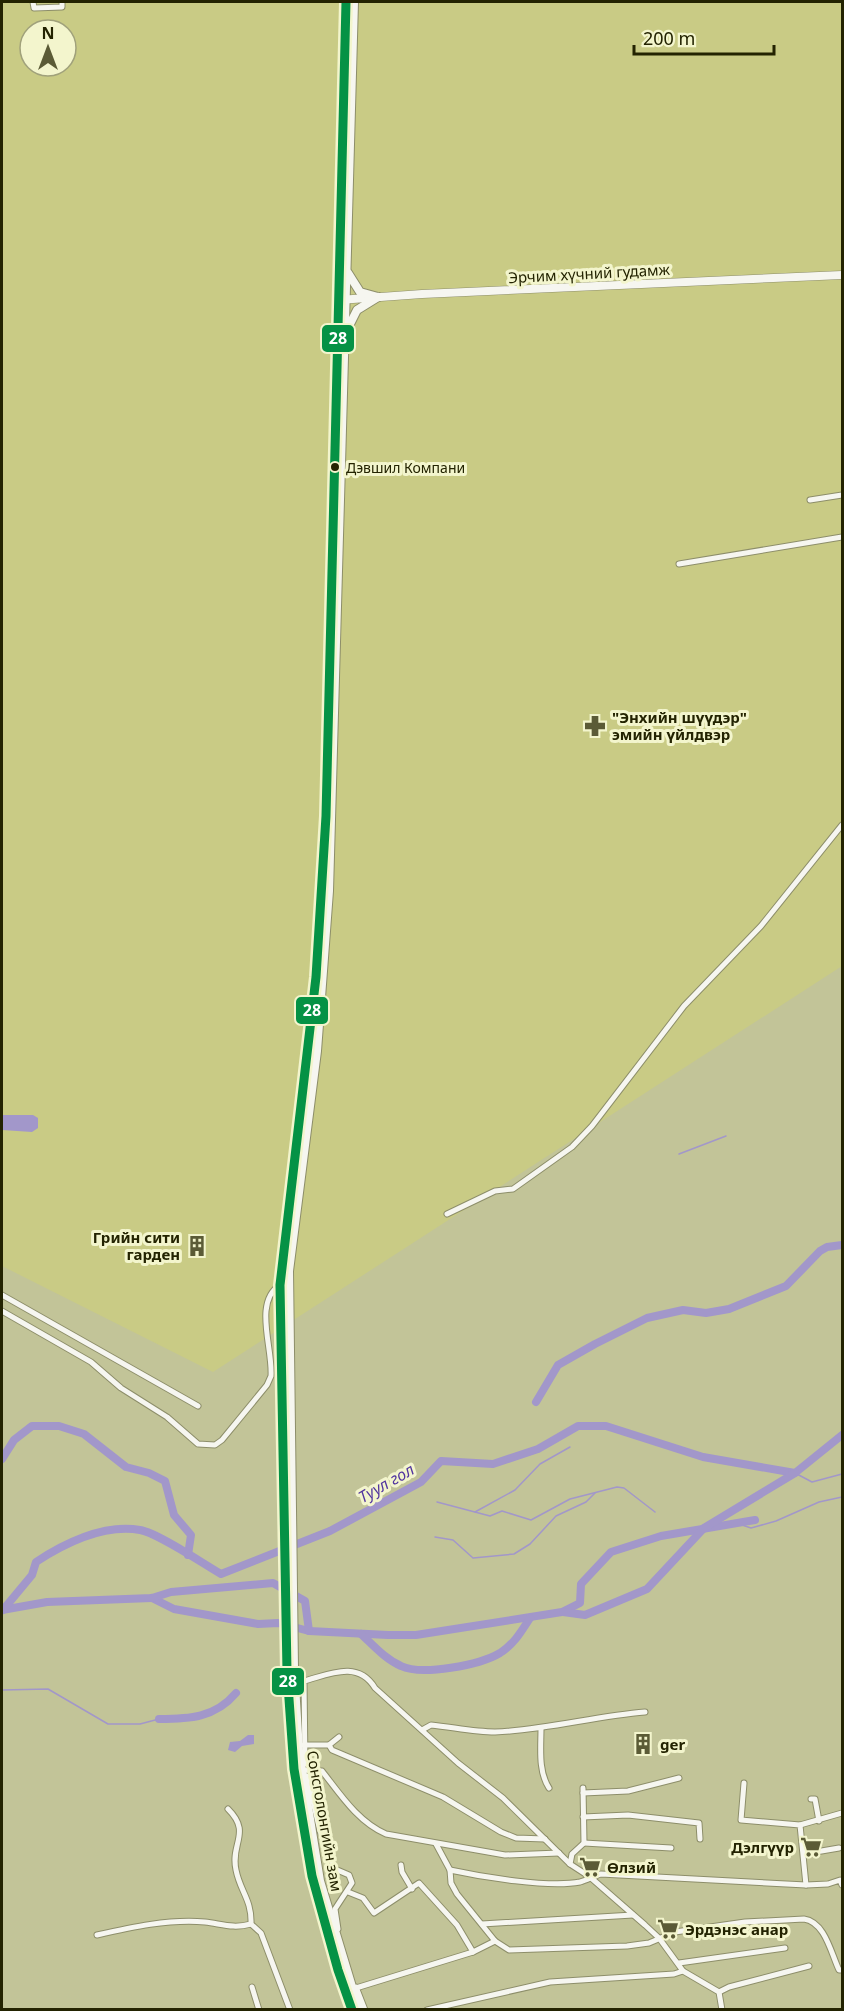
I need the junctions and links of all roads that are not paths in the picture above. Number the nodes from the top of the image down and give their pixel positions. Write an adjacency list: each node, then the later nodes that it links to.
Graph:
1 (33, 2): 2 (street)
2 (62, 2)
3 (346, 2): 8 (main road)
4 (354, 2): 5 (main road)
5 (346, 269): 7 (main road); 8 (main road)
6 (843, 275): 7 (main road, Эрчим хүчний гудамж)
7 (378, 297): 8 (main road, Эрчим хүчний гудамж); 9 (main road)
8 (342, 300): 9 (main road); 16 (main road)
9 (345, 334): 20 (main road)
10 (843, 495): 11 (street)
11 (810, 500)
12 (843, 537): 13 (street)
13 (679, 564)
14 (843, 825): 15 (street)
15 (447, 1214)
16 (280, 1285): 18 (street); 20 (main road)
17 (2, 1295): 19 (street)
18 (2, 1311)
19 (198, 1406)
20 (288, 1458): 21 (main road)
21 (291, 1670): 27 (main road, Сонсголонгийн зам); 74 (main road, Сонсголонгийн зам)
22 (645, 1712): 23 (street)
23 (541, 1728): 24 (street); 31 (street)
24 (422, 1730): 27 (street); 40 (street)
25 (339, 1737): 26 (street)
26 (328, 1744): 27 (street); 40 (street)
27 (303, 1748): 28 (main road, Сонсголонгийн зам)
28 (304, 1770): 38 (main road, Сонсголонгийн зам); 39 (street); 43 (street)
29 (679, 1778): 35 (street)
30 (744, 1783): 37 (street)
31 (549, 1788)
32 (811, 1799): 36 (street)
33 (228, 1809): 57 (street)
34 (843, 1813): 36 (street)
35 (583, 1817): 41 (street); 42 (street)
36 (819, 1821): 37 (street)
37 (800, 1825): 47 (street)
38 (310, 1831): 39 (street); 61 (main road, Сонсголонгийн зам)
39 (320, 1831): 55 (street)
40 (545, 1839): 46 (street)
41 (700, 1839)
42 (584, 1843): 44 (street); 48 (street)
43 (436, 1844): 46 (street); 50 (street)
44 (671, 1848)
45 (839, 1848): 47 (street)
46 (559, 1852): 48 (street)
47 (804, 1854): 53 (street)
48 (570, 1864): 51 (street)
49 (401, 1865): 54 (street)
50 (450, 1870): 51 (street); 58 (street)
51 (590, 1877): 53 (street); 56 (street)
52 (842, 1881): 53 (street)
53 (806, 1885)
54 (412, 1889): 55 (street); 64 (street)
55 (348, 1892): 61 (street)
56 (633, 1915): 58 (street); 60 (street)
57 (251, 1924): 59 (street); 73 (street)
58 (482, 1924): 62 (street)
59 (97, 1935)
60 (659, 1938): 62 (street); 65 (street); 67 (street)
61 (338, 1940): 70 (street); 75 (main road, Сонсголонгийн зам)
62 (495, 1941): 64 (street)
63 (785, 1948): 65 (street)
64 (473, 1952): 70 (street)
65 (678, 1963): 68 (street)
66 (809, 1966): 71 (street)
67 (843, 1970)
68 (682, 1971): 71 (street); 77 (street)
69 (252, 1987): 72 (street)
70 (356, 1988): 76 (street)
71 (719, 1992): 78 (street)
72 (259, 2010)
73 (290, 2010)
74 (352, 2010)
75 (359, 2010)
76 (365, 2010)
77 (427, 2010)
78 (722, 2010)

